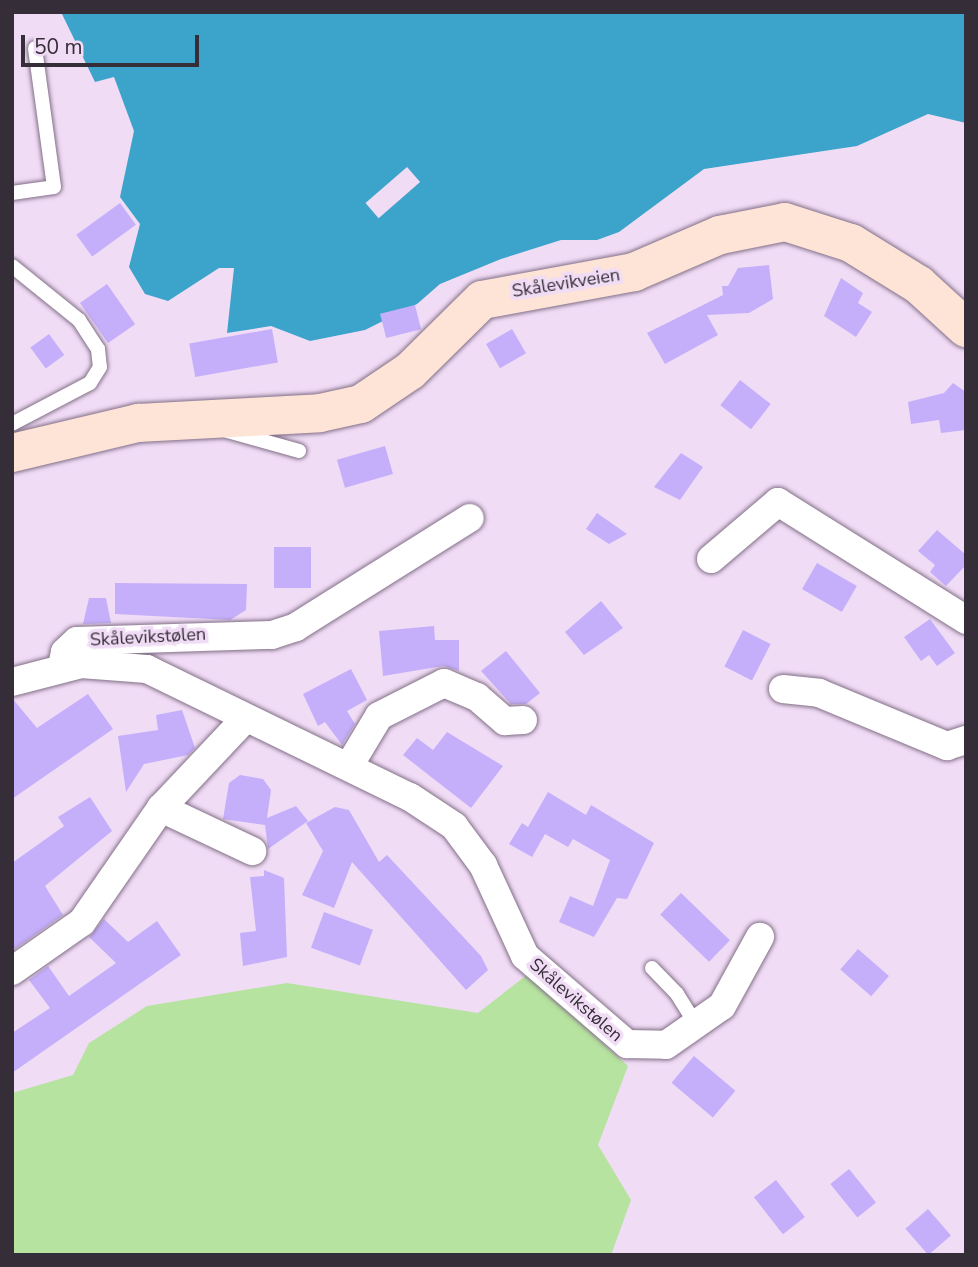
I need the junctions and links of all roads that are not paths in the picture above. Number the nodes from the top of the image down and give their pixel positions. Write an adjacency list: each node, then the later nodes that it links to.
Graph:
1 (35, 48): 2 (lane)
2 (12, 194)
3 (12, 267): 6 (lane)
4 (966, 328): 5 (main road, Skålevikveien)
5 (209, 420): 7 (lane, Skålevikveien); 8 (main road, Skålevikveien)
6 (12, 424)
7 (299, 451)
8 (12, 453)
9 (470, 518): 12 (street, Skålevikstølen)
10 (711, 559): 11 (street)
11 (966, 620)
12 (62, 667): 13 (street, Skålevikstølen); 15 (street, Skålevikstølen)
13 (12, 682)
14 (783, 690): 17 (street)
15 (243, 720): 18 (street, Skålevikstølen); 19 (street)
16 (523, 720): 18 (street)
17 (966, 740)
18 (349, 766): 24 (street, Skålevikstølen)
19 (161, 808): 20 (street); 23 (street)
20 (252, 851)
21 (760, 937): 24 (street, Skålevikstølen)
22 (652, 968): 24 (lane)
23 (12, 971)
24 (696, 1025)

